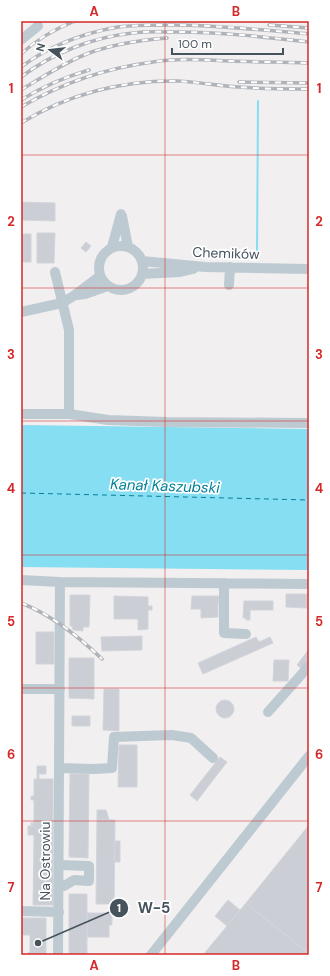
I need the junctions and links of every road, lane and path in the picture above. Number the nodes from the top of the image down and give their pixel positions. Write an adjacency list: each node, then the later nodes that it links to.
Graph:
1 (38, 26): 2 (lane)
2 (21, 40)
3 (128, 247): 4 (lane); 4 (lane); 5 (lane)
4 (112, 248): 11 (lane)
5 (142, 261): 6 (lane, Chemików); 10 (lane)
6 (205, 267): 7 (lane, Chemików); 10 (lane)
7 (230, 267): 8 (lane, Chemików); 12 (lane)
8 (309, 269)
9 (55, 272): 15 (lane)
10 (142, 274): 13 (lane)
11 (100, 276): 13 (lane); 14 (lane)
12 (229, 285)
13 (108, 286): 14 (lane)
14 (75, 295): 15 (lane)
15 (62, 303): 16 (lane); 18 (lane)
16 (21, 312)
17 (21, 414): 18 (lane)
18 (69, 414): 19 (lane)
19 (309, 424)
20 (21, 580): 21 (lane)
21 (60, 582): 22 (lane); 27 (lane, Na Ostrowiu)
22 (224, 583): 23 (lane); 24 (lane)
23 (309, 584)
24 (246, 634)
25 (309, 666): 28 (lane)
26 (21, 688): 27 (lane)
27 (60, 689): 31 (lane, Na Ostrowiu)
28 (268, 712)
29 (309, 756): 37 (lane)
30 (213, 758): 31 (lane)
31 (59, 768): 32 (lane, Na Ostrowiu)
32 (59, 864): 33 (lane, Na Ostrowiu); 33 (lane)
33 (59, 886): 35 (lane, Na Ostrowiu)
34 (21, 911): 35 (lane)
35 (59, 912): 36 (lane, Na Ostrowiu)
36 (58, 955)
37 (151, 955)

